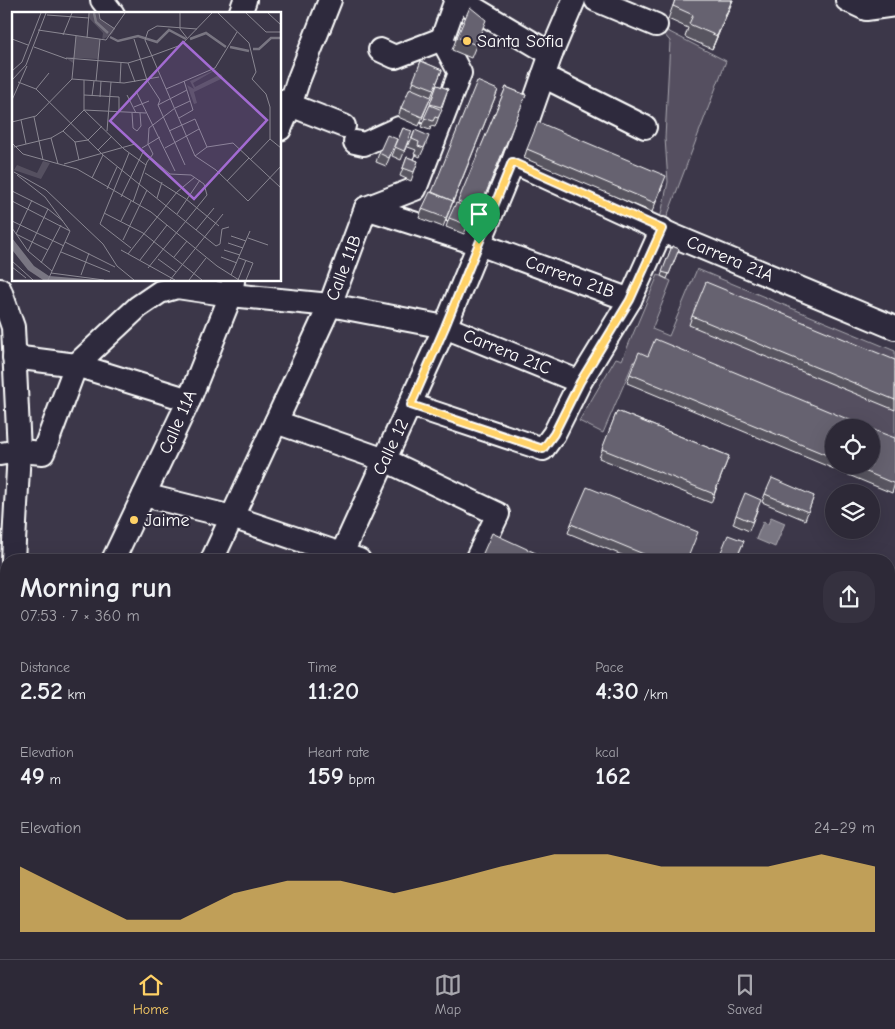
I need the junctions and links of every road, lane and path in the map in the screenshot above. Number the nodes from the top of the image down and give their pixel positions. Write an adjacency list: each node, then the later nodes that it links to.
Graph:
1 (245, 0): 8 (street)
2 (330, 0): 14 (street)
3 (458, 0): 10 (street); 12 (street)
4 (574, 0): 12 (street, Calle 12)
5 (596, 0): 9 (street)
6 (857, 5): 7 (street)
7 (895, 5)
8 (241, 12)
9 (656, 25)
10 (442, 39): 11 (street); 17 (street)
11 (380, 50)
12 (551, 54): 13 (street, Calle 12)
13 (543, 76): 16 (street); 18 (street, Calle 12)
14 (285, 104): 15 (street); 17 (street)
15 (281, 124)
16 (645, 127)
17 (434, 140): 19 (street)
18 (512, 162): 20 (street, Carrera 21A); 21 (street, Calle 12)
19 (366, 208): 21 (street, Carrera 21B); 25 (street, Calle 11B)
20 (662, 229): 24 (street); 27 (street, Carrera 21A)
21 (479, 244): 24 (street, Carrera 21B); 26 (street, Calle 12)
22 (232, 288): 25 (street, Carrera 21C); 28 (street, Carrera 21C); 31 (street, Calle 11A)
23 (0, 290): 29 (street)
24 (630, 300): 30 (street)
25 (330, 305): 26 (street, Carrera 21C); 33 (street, Calle 11B)
26 (445, 327): 30 (street, Carrera 21C); 32 (street, Calle 12)
27 (895, 328)
28 (76, 365): 29 (street); 31 (street); 34 (street)
29 (10, 369): 34 (street)
30 (580, 382): 32 (street)
31 (188, 400): 36 (street, Calle 11A)
32 (411, 405): 35 (street, Calle 12)
33 (276, 422): 35 (street); 37 (street, Calle 11B)
34 (10, 453): 38 (street)
35 (385, 460): 42 (street, Calle 12); 43 (street)
36 (144, 495): 37 (street); 39 (street, Calle 11A)
37 (232, 516): 40 (street, Calle 11B); 41 (street)
38 (9, 554)
39 (117, 554)
40 (215, 554)
41 (335, 554)
42 (348, 554)
43 (479, 554)

